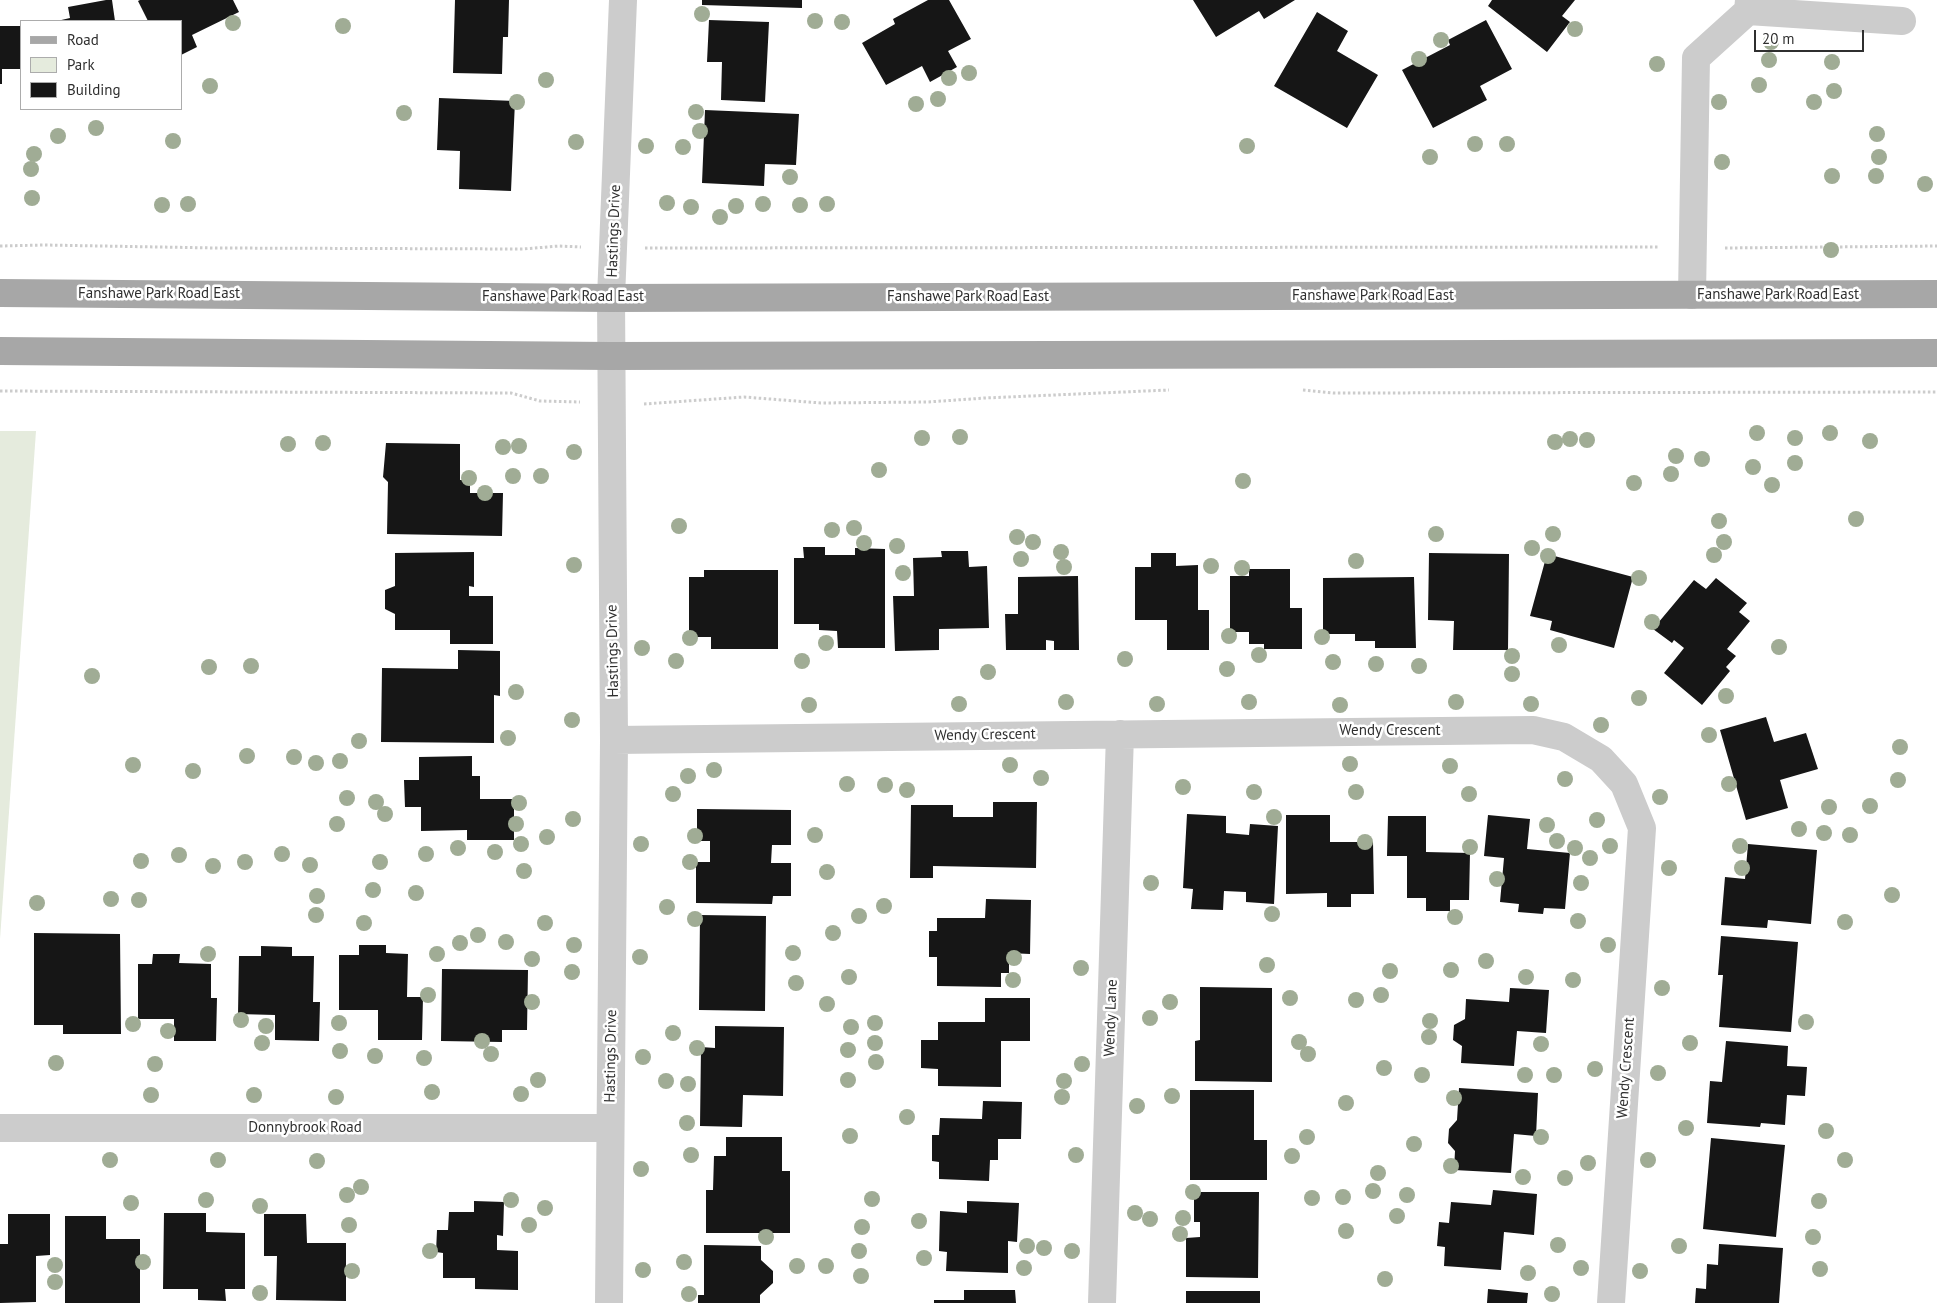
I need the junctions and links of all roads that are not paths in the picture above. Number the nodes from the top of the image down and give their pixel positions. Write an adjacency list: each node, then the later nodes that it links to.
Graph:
1 (623, 0): 7 (street, Hastings Drive)
2 (1748, 6): 3 (street); 6 (street)
3 (1902, 22)
4 (0, 293): 7 (main road, Fanshawe Park Road East)
5 (1937, 294): 6 (main road, Fanshawe Park Road East)
6 (1692, 295): 7 (main road, Fanshawe Park Road East)
7 (611, 298): 10 (street, Hastings Drive)
8 (0, 351): 10 (main road)
9 (1937, 353): 10 (main road)
10 (610, 356): 12 (street, Hastings Drive)
11 (1120, 734): 12 (street, Wendy Crescent); 16 (street, Wendy Lane); 17 (street, Wendy Crescent)
12 (614, 740): 14 (street, Hastings Drive)
13 (0, 1128): 14 (street, Donnybrook Road)
14 (610, 1128): 15 (street, Hastings Drive)
15 (609, 1303)
16 (1102, 1303)
17 (1611, 1303)

